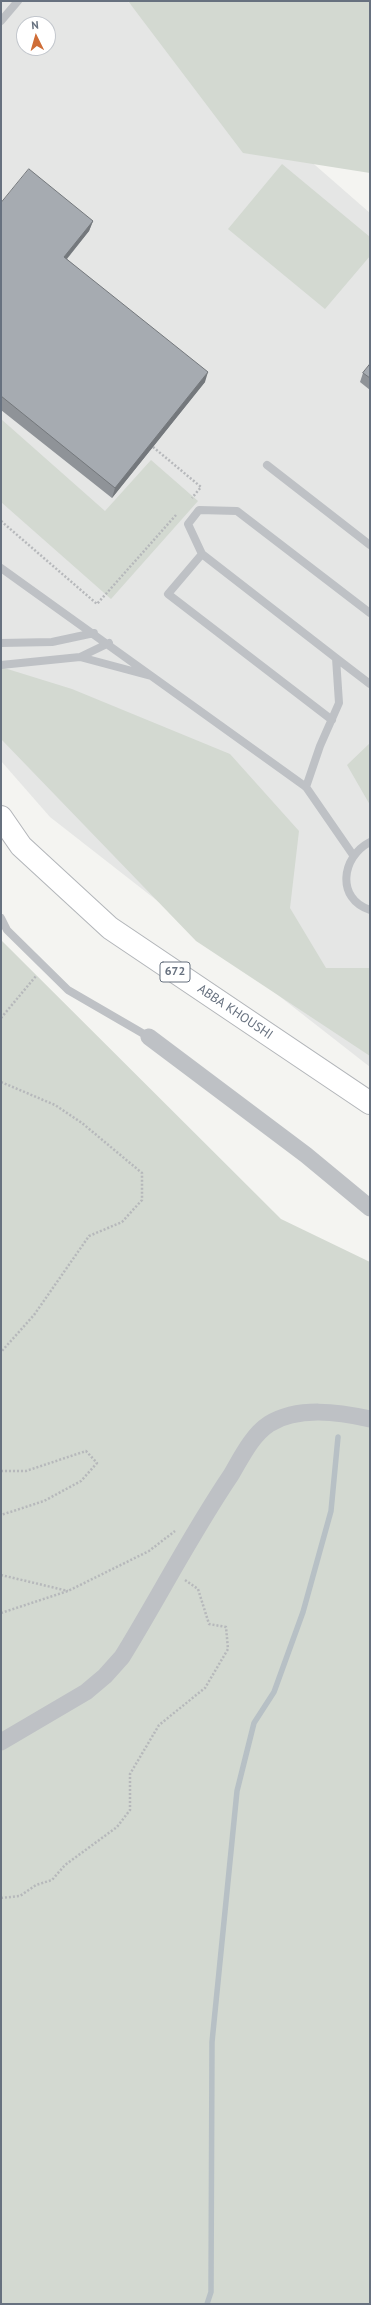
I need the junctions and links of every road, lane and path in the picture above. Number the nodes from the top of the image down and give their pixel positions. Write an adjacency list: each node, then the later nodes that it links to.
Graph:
1 (18, 1): 2 (lane)
2 (1, 21)
3 (153, 447): 5 (path)
4 (267, 466): 8 (lane)
5 (191, 499)
6 (180, 511): 7 (path)
7 (1, 521)
8 (370, 545)
9 (202, 554): 11 (lane); 16 (lane); 20 (lane)
10 (1, 568): 12 (lane)
11 (370, 613)
12 (94, 633): 13 (lane); 14 (lane)
13 (1, 643)
14 (108, 643): 15 (lane); 18 (lane)
15 (80, 657): 17 (lane); 18 (lane)
16 (336, 658): 19 (lane); 20 (lane)
17 (1, 665)
18 (156, 677): 21 (lane)
19 (370, 684)
20 (332, 720): 21 (lane)
21 (306, 787): 24 (lane)
22 (1, 817): 31 (main road, ABBA KHOUSHI / 672)
23 (370, 842): 24 (lane)
24 (353, 855): 25 (lane)
25 (370, 910)
26 (1, 918): 27 (lane)
27 (44, 966): 28 (path); 29 (lane)
28 (1, 1018)
29 (149, 1038): 32 (street)
30 (1, 1082): 33 (path)
31 (370, 1103)
32 (370, 1208)
33 (1, 1352)
34 (370, 1419): 38 (street)
35 (1, 1470): 36 (path)
36 (1, 1514)
37 (179, 1527): 40 (path)
38 (172, 1571): 42 (street); 43 (path)
39 (1, 1575): 40 (path)
40 (68, 1591): 41 (path)
41 (1, 1612)
42 (1, 1742)
43 (1, 1898)

